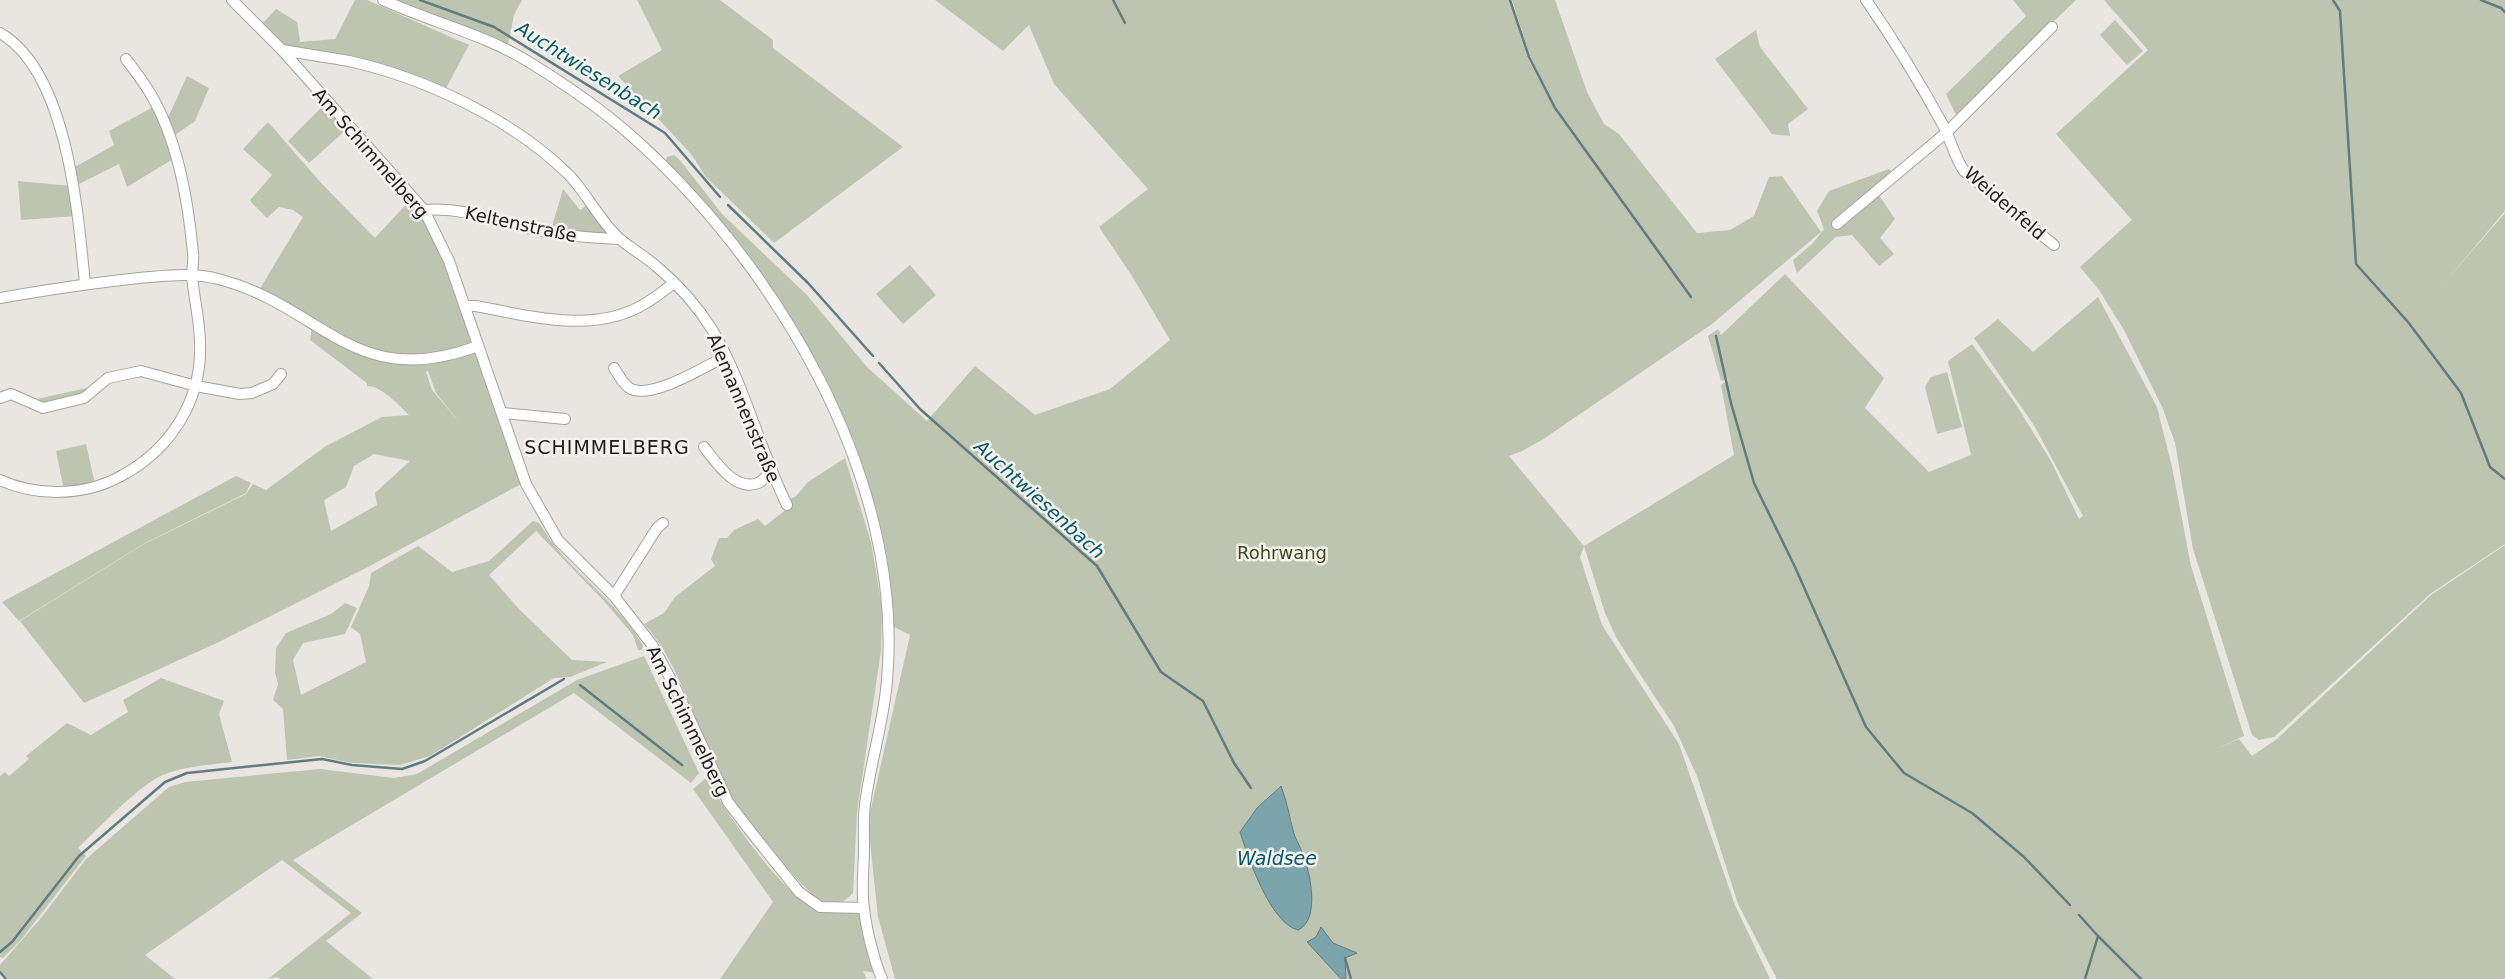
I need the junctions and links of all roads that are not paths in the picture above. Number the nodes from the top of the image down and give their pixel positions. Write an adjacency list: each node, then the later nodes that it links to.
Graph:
1 (232, 0): 6 (street, Am Schimmelberg)
2 (383, 0): 32 (street)
3 (1866, 0): 8 (street, Weidenfeld)
4 (2052, 27): 8 (street)
5 (0, 33): 15 (street)
6 (282, 50): 9 (street, Am Schimmelberg); 11 (street, Alemannenstraße)
7 (126, 59): 13 (street)
8 (1947, 132): 10 (street); 12 (street, Weidenfeld)
9 (424, 210): 11 (street, Keltenstraße); 17 (street, Am Schimmelberg)
10 (1837, 224)
11 (619, 239): 14 (street, Alemannenstraße)
12 (2054, 245)
13 (192, 275): 15 (street); 18 (street); 22 (street)
14 (674, 283): 17 (street); 19 (street, Alemannenstraße)
15 (85, 284): 16 (street)
16 (0, 298)
17 (465, 306): 18 (street, Am Schimmelberg)
18 (478, 346): 24 (street, Am Schimmelberg)
19 (726, 356): 20 (street); 27 (street, Alemannenstraße)
20 (614, 368)
21 (281, 374): 22 (street)
22 (196, 386): 23 (street); 28 (street)
23 (0, 398)
24 (503, 413): 25 (street); 31 (street, Am Schimmelberg)
25 (565, 419)
26 (704, 447): 27 (street)
27 (771, 472): 29 (street, Alemannenstraße)
28 (0, 480)
29 (786, 505)
30 (663, 523): 31 (street)
31 (614, 596): 32 (street, Am Schimmelberg)
32 (864, 908): 33 (street)
33 (882, 979)

